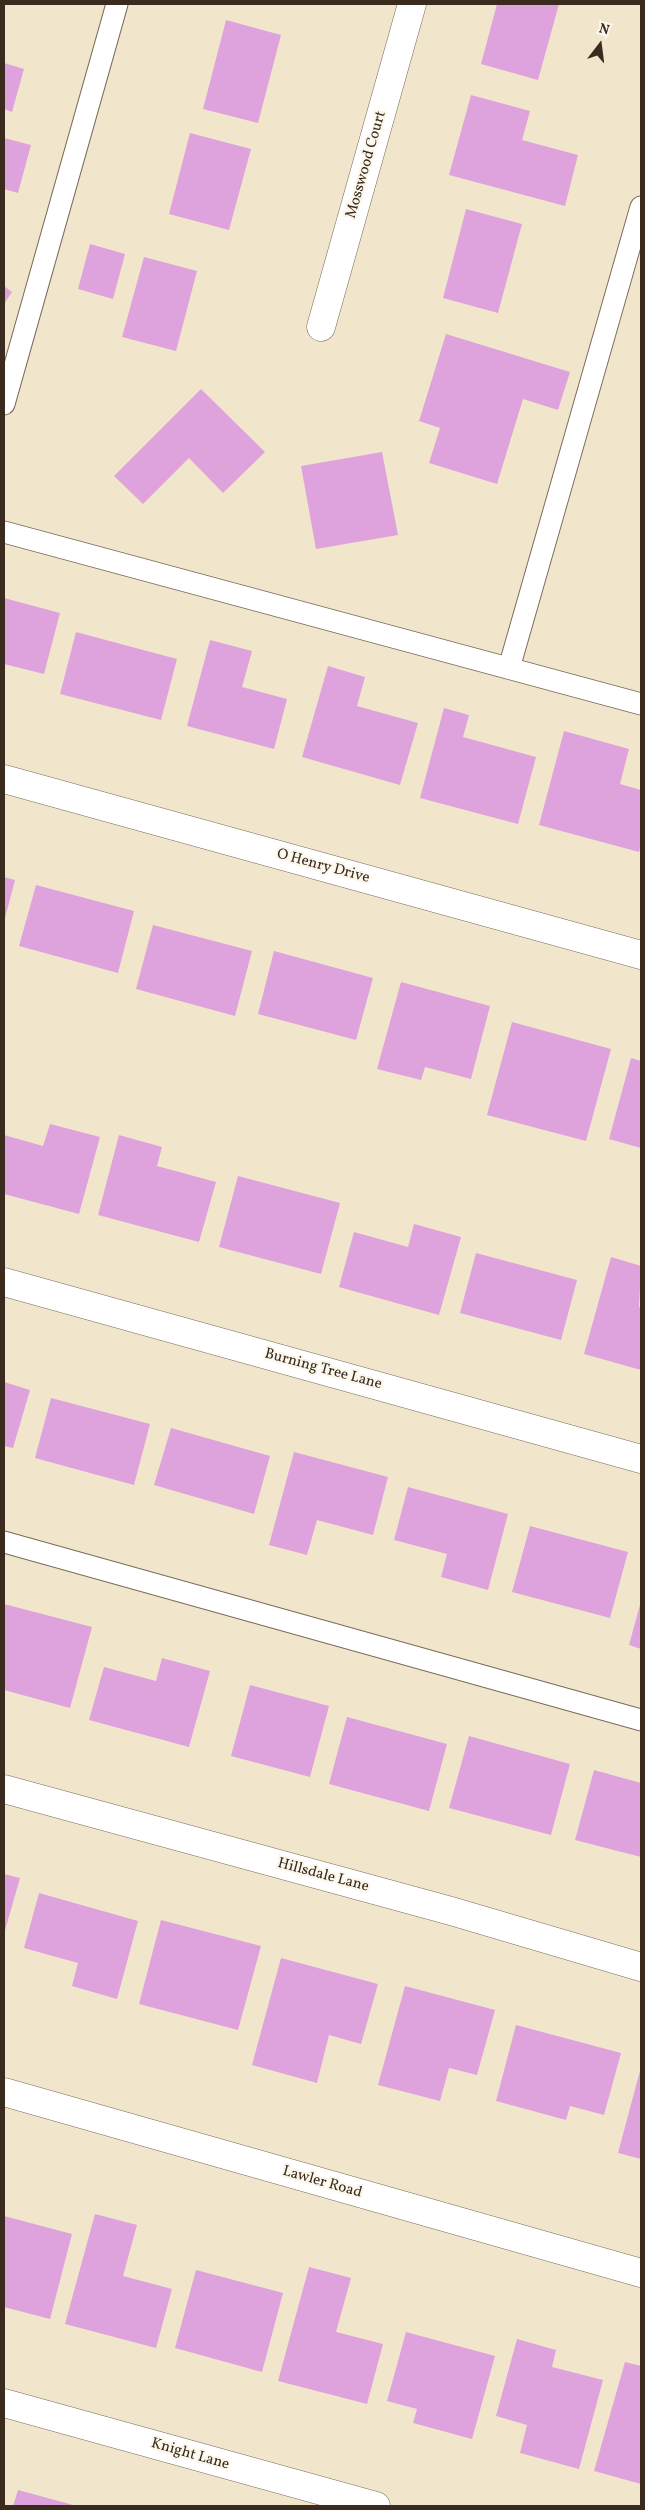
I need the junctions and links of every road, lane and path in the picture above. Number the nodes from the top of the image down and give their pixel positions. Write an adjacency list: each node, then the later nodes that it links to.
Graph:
1 (117, 4): 5 (lane)
2 (412, 4): 4 (street, Mosswood Court)
3 (641, 207): 7 (lane)
4 (321, 327)
5 (4, 404)
6 (4, 532): 7 (lane)
7 (509, 668): 8 (lane)
8 (641, 704)
9 (4, 780): 10 (street, O Henry Drive)
10 (641, 955)
11 (4, 1282): 12 (street, Burning Tree Lane)
12 (641, 1460)
13 (4, 1542): 14 (lane)
14 (641, 1720)
15 (4, 1789): 16 (street, Hillsdale Lane)
16 (641, 1967)
17 (4, 2092): 18 (street, Lawler Road)
18 (641, 2273)
19 (4, 2403): 20 (street, Knight Lane)
20 (376, 2506)

